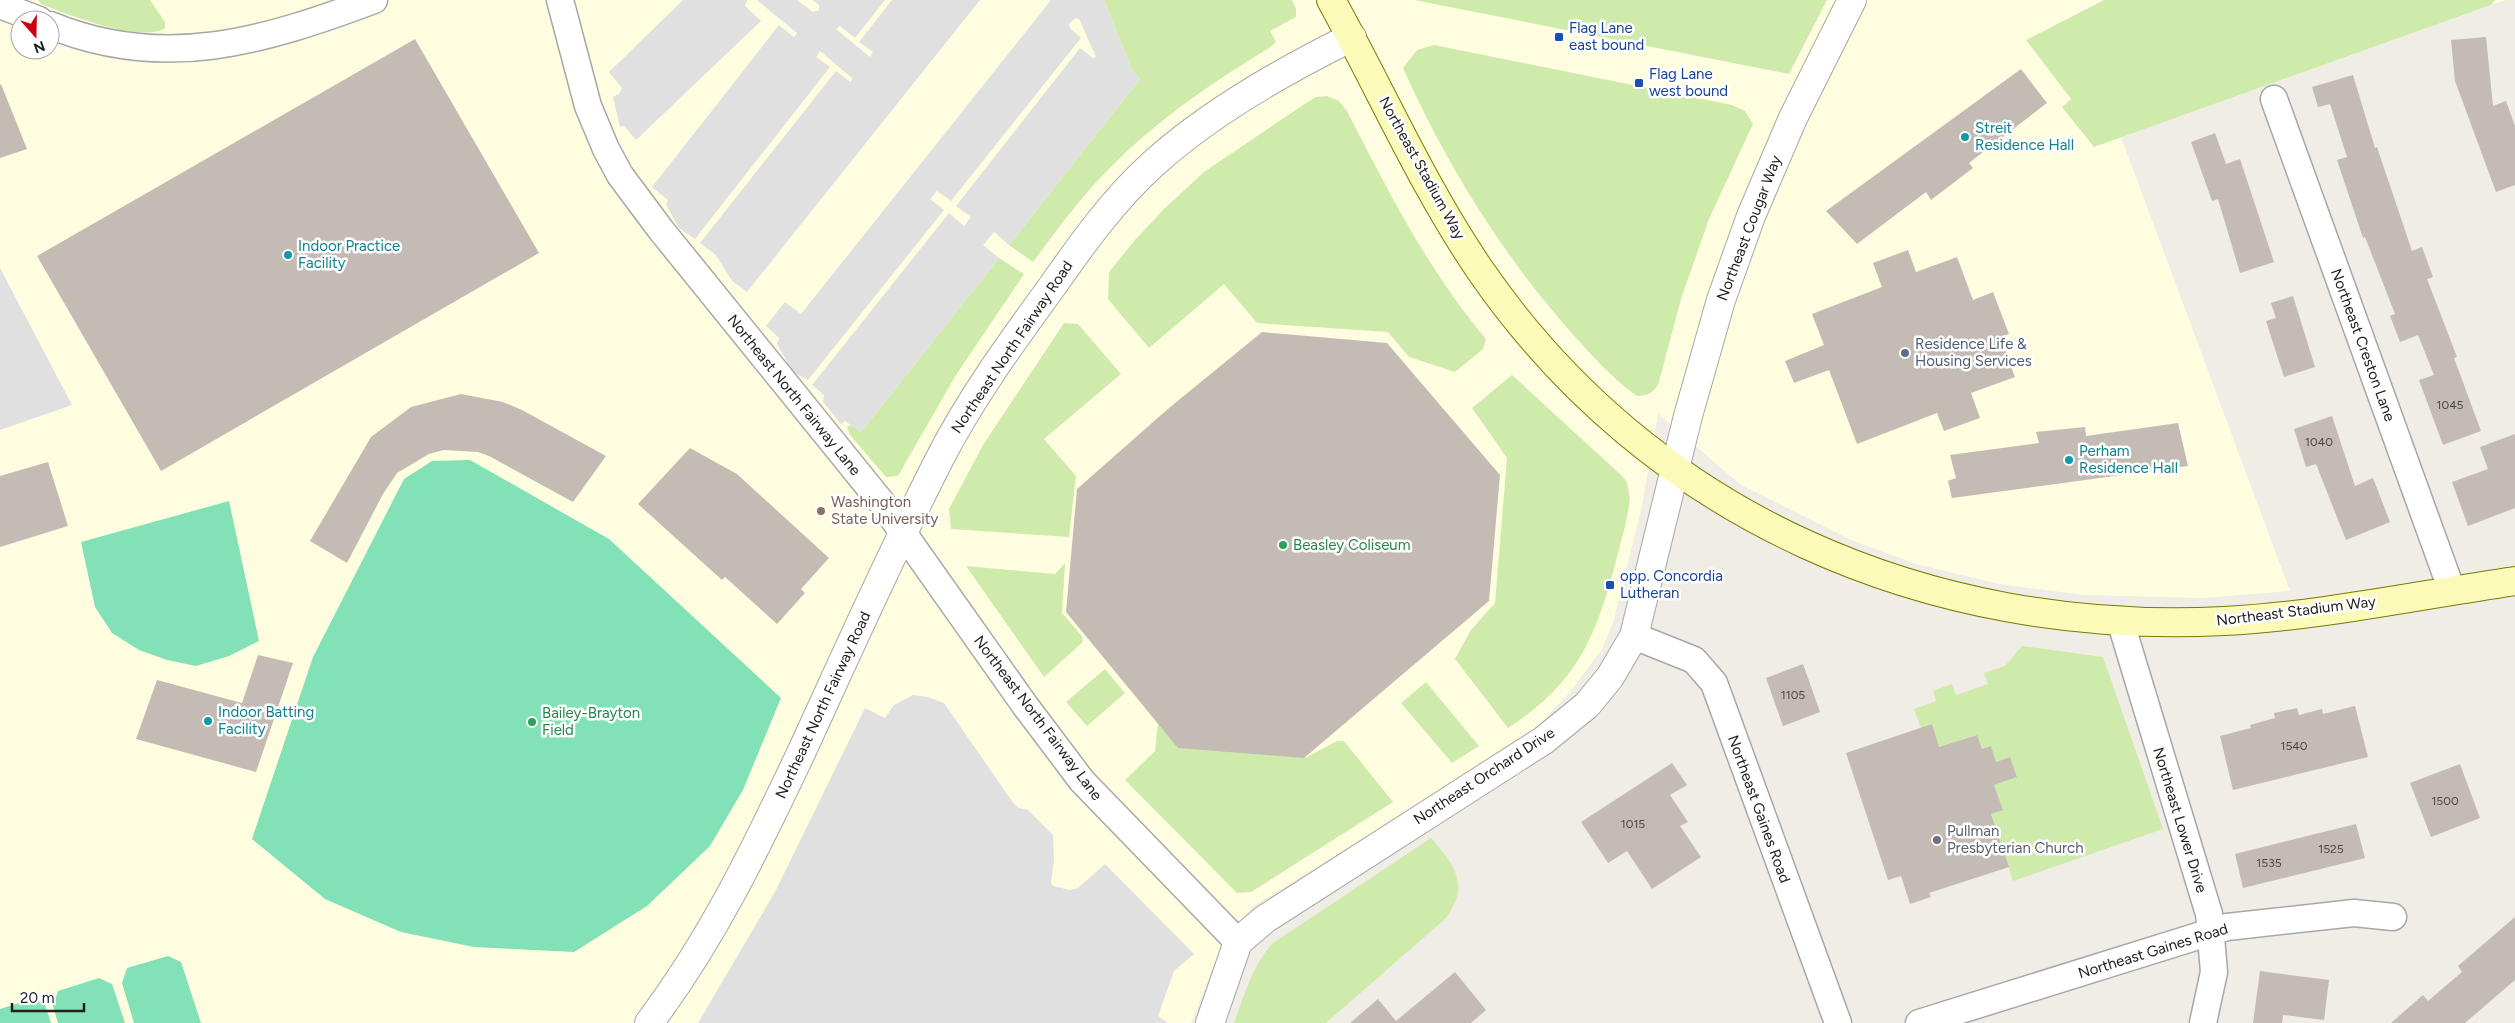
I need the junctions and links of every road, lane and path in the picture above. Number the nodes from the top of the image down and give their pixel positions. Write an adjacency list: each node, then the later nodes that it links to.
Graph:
1 (374, 0): 7 (street)
2 (560, 0): 11 (street, Northeast North Fairway Lane)
3 (1332, 0): 8 (main road, Northeast Stadium Way)
4 (1852, 0): 10 (street, Northeast Cougar Way)
5 (0, 5): 6 (street)
6 (13, 10)
7 (60, 28)
8 (1352, 36): 10 (main road, Northeast Stadium Way); 11 (street, Northeast North Fairway Road)
9 (2274, 99): 13 (street, Northeast Creston Lane)
10 (1674, 467): 14 (main road, Northeast Stadium Way); 15 (street, Northeast Orchard Drive)
11 (903, 535): 18 (street, Northeast North Fairway Lane); 19 (street, Northeast North Fairway Road)
12 (2515, 581): 13 (main road, Northeast Stadium Way)
13 (2452, 591): 14 (main road, Northeast Stadium Way)
14 (2120, 620): 17 (street, Northeast Lower Drive)
15 (1634, 636): 18 (street, Northeast Orchard Drive); 21 (street, Northeast Gaines Road)
16 (2393, 918): 17 (street, Northeast Gaines Road)
17 (2211, 933): 22 (street, Northeast Gaines Road); 23 (street, Northeast Lower Drive)
18 (1238, 942): 20 (street)
19 (649, 1023)
20 (1210, 1023)
21 (1838, 1023)
22 (1919, 1023)
23 (2203, 1023)

